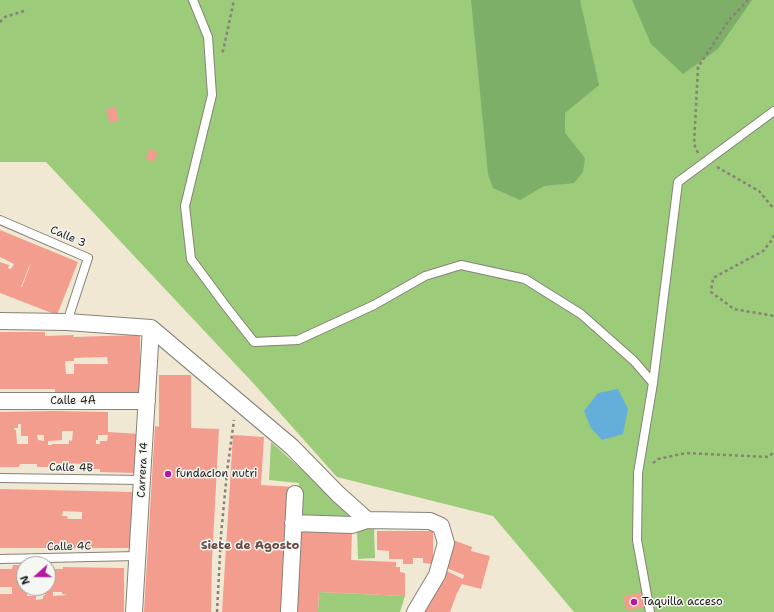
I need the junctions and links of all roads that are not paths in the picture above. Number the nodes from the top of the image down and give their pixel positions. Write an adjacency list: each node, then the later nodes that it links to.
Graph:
1 (193, 0): 7 (lane)
2 (774, 111): 7 (lane)
3 (0, 220): 5 (lane, Calle 3)
4 (0, 321): 5 (street)
5 (67, 322): 6 (street)
6 (151, 328): 9 (street, Carrera 14); 13 (street)
7 (653, 383): 20 (lane)
8 (0, 401): 9 (street, Calle 4A)
9 (147, 401): 11 (street, Carrera 14)
10 (0, 478): 11 (lane, Calle 4B)
11 (142, 480): 15 (street, Carrera 14)
12 (295, 494): 14 (street)
13 (367, 520): 14 (street); 19 (street)
14 (293, 523): 18 (street)
15 (138, 556): 16 (lane, Calle 4C); 17 (street, Carrera 14)
16 (0, 559)
17 (134, 612)
18 (289, 612)
19 (415, 612)
20 (650, 612)

